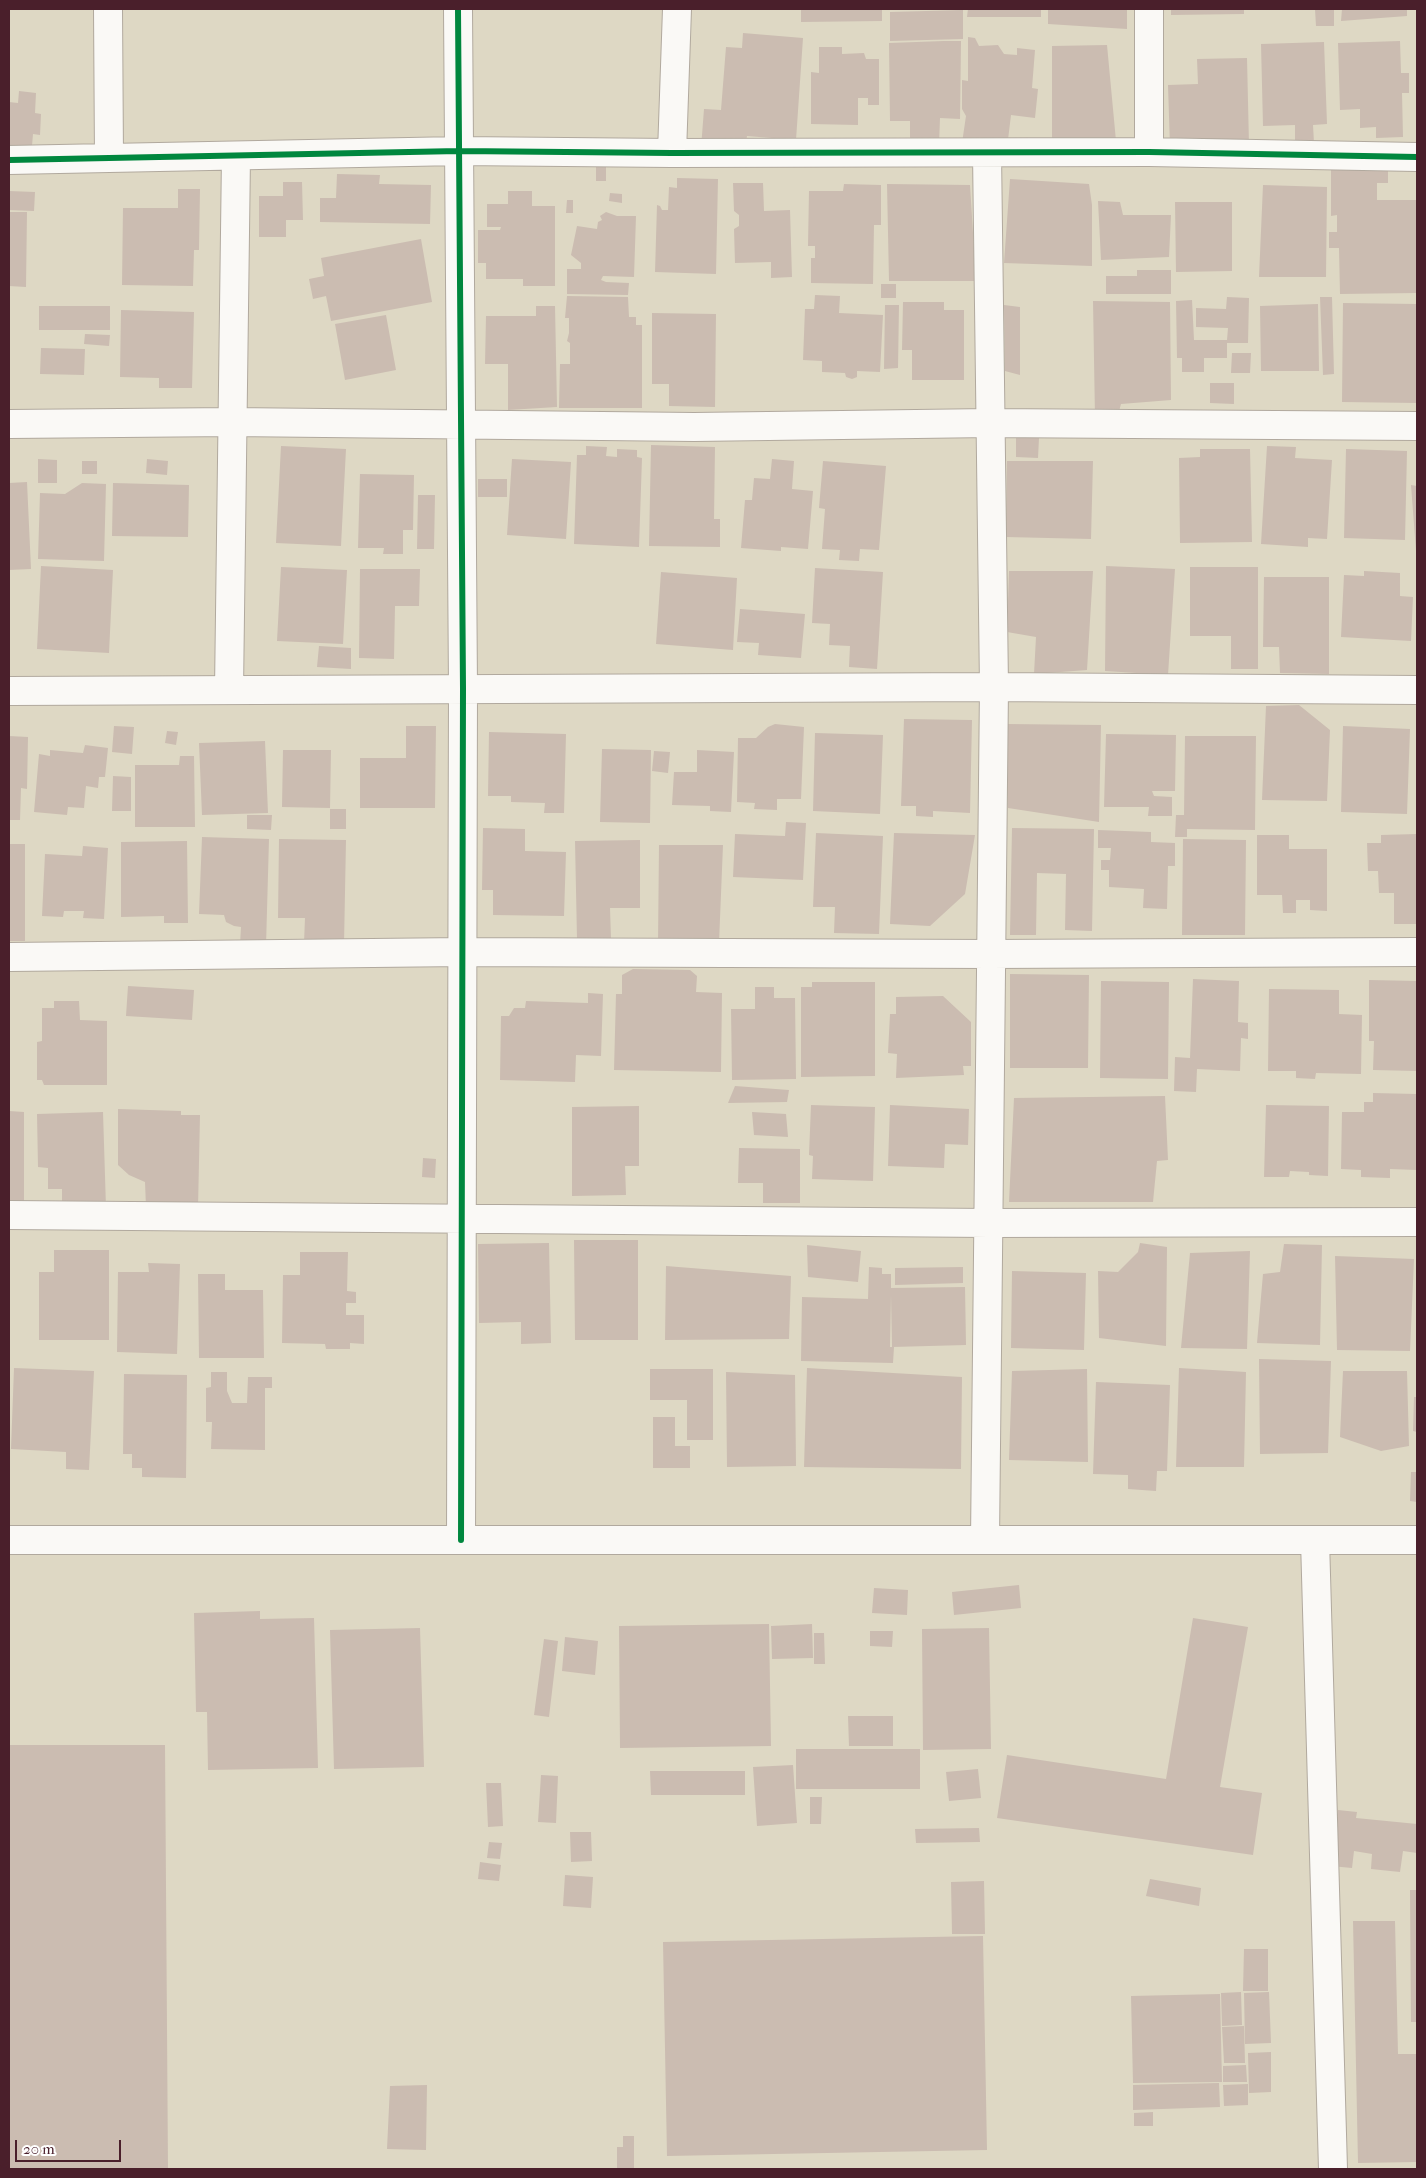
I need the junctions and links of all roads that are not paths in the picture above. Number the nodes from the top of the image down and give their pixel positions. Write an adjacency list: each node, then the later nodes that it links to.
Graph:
1 (108, 9): 11 (street)
2 (458, 9): 5 (street)
3 (677, 9): 8 (street)
4 (1149, 9): 6 (street)
5 (459, 151): 8 (street); 9 (street); 16 (street)
6 (1149, 152): 7 (street); 10 (street)
7 (987, 153): 8 (street); 14 (street)
8 (672, 154)
9 (236, 156): 11 (street); 13 (street)
10 (1417, 157)
11 (109, 158): 12 (street)
12 (9, 160)
13 (232, 422): 15 (street); 16 (street); 20 (street)
14 (990, 423): 16 (street); 17 (street); 18 (street)
15 (9, 424)
16 (461, 425): 19 (street)
17 (1417, 426)
18 (994, 687): 19 (street); 21 (street); 25 (street)
19 (463, 688): 20 (street); 23 (street)
20 (229, 690): 22 (street)
21 (1417, 690)
22 (9, 691)
23 (463, 952): 25 (street); 26 (street); 28 (street)
24 (1417, 952): 25 (street)
25 (990, 954): 30 (street)
26 (9, 957)
27 (9, 1215): 28 (street)
28 (461, 1219): 30 (street); 32 (street)
29 (1417, 1222): 30 (street)
30 (989, 1223): 33 (street)
31 (9, 1540): 32 (street)
32 (461, 1540): 33 (street)
33 (985, 1540): 34 (street)
34 (1315, 1540): 35 (street); 36 (street)
35 (1417, 1540)
36 (1333, 2169)

